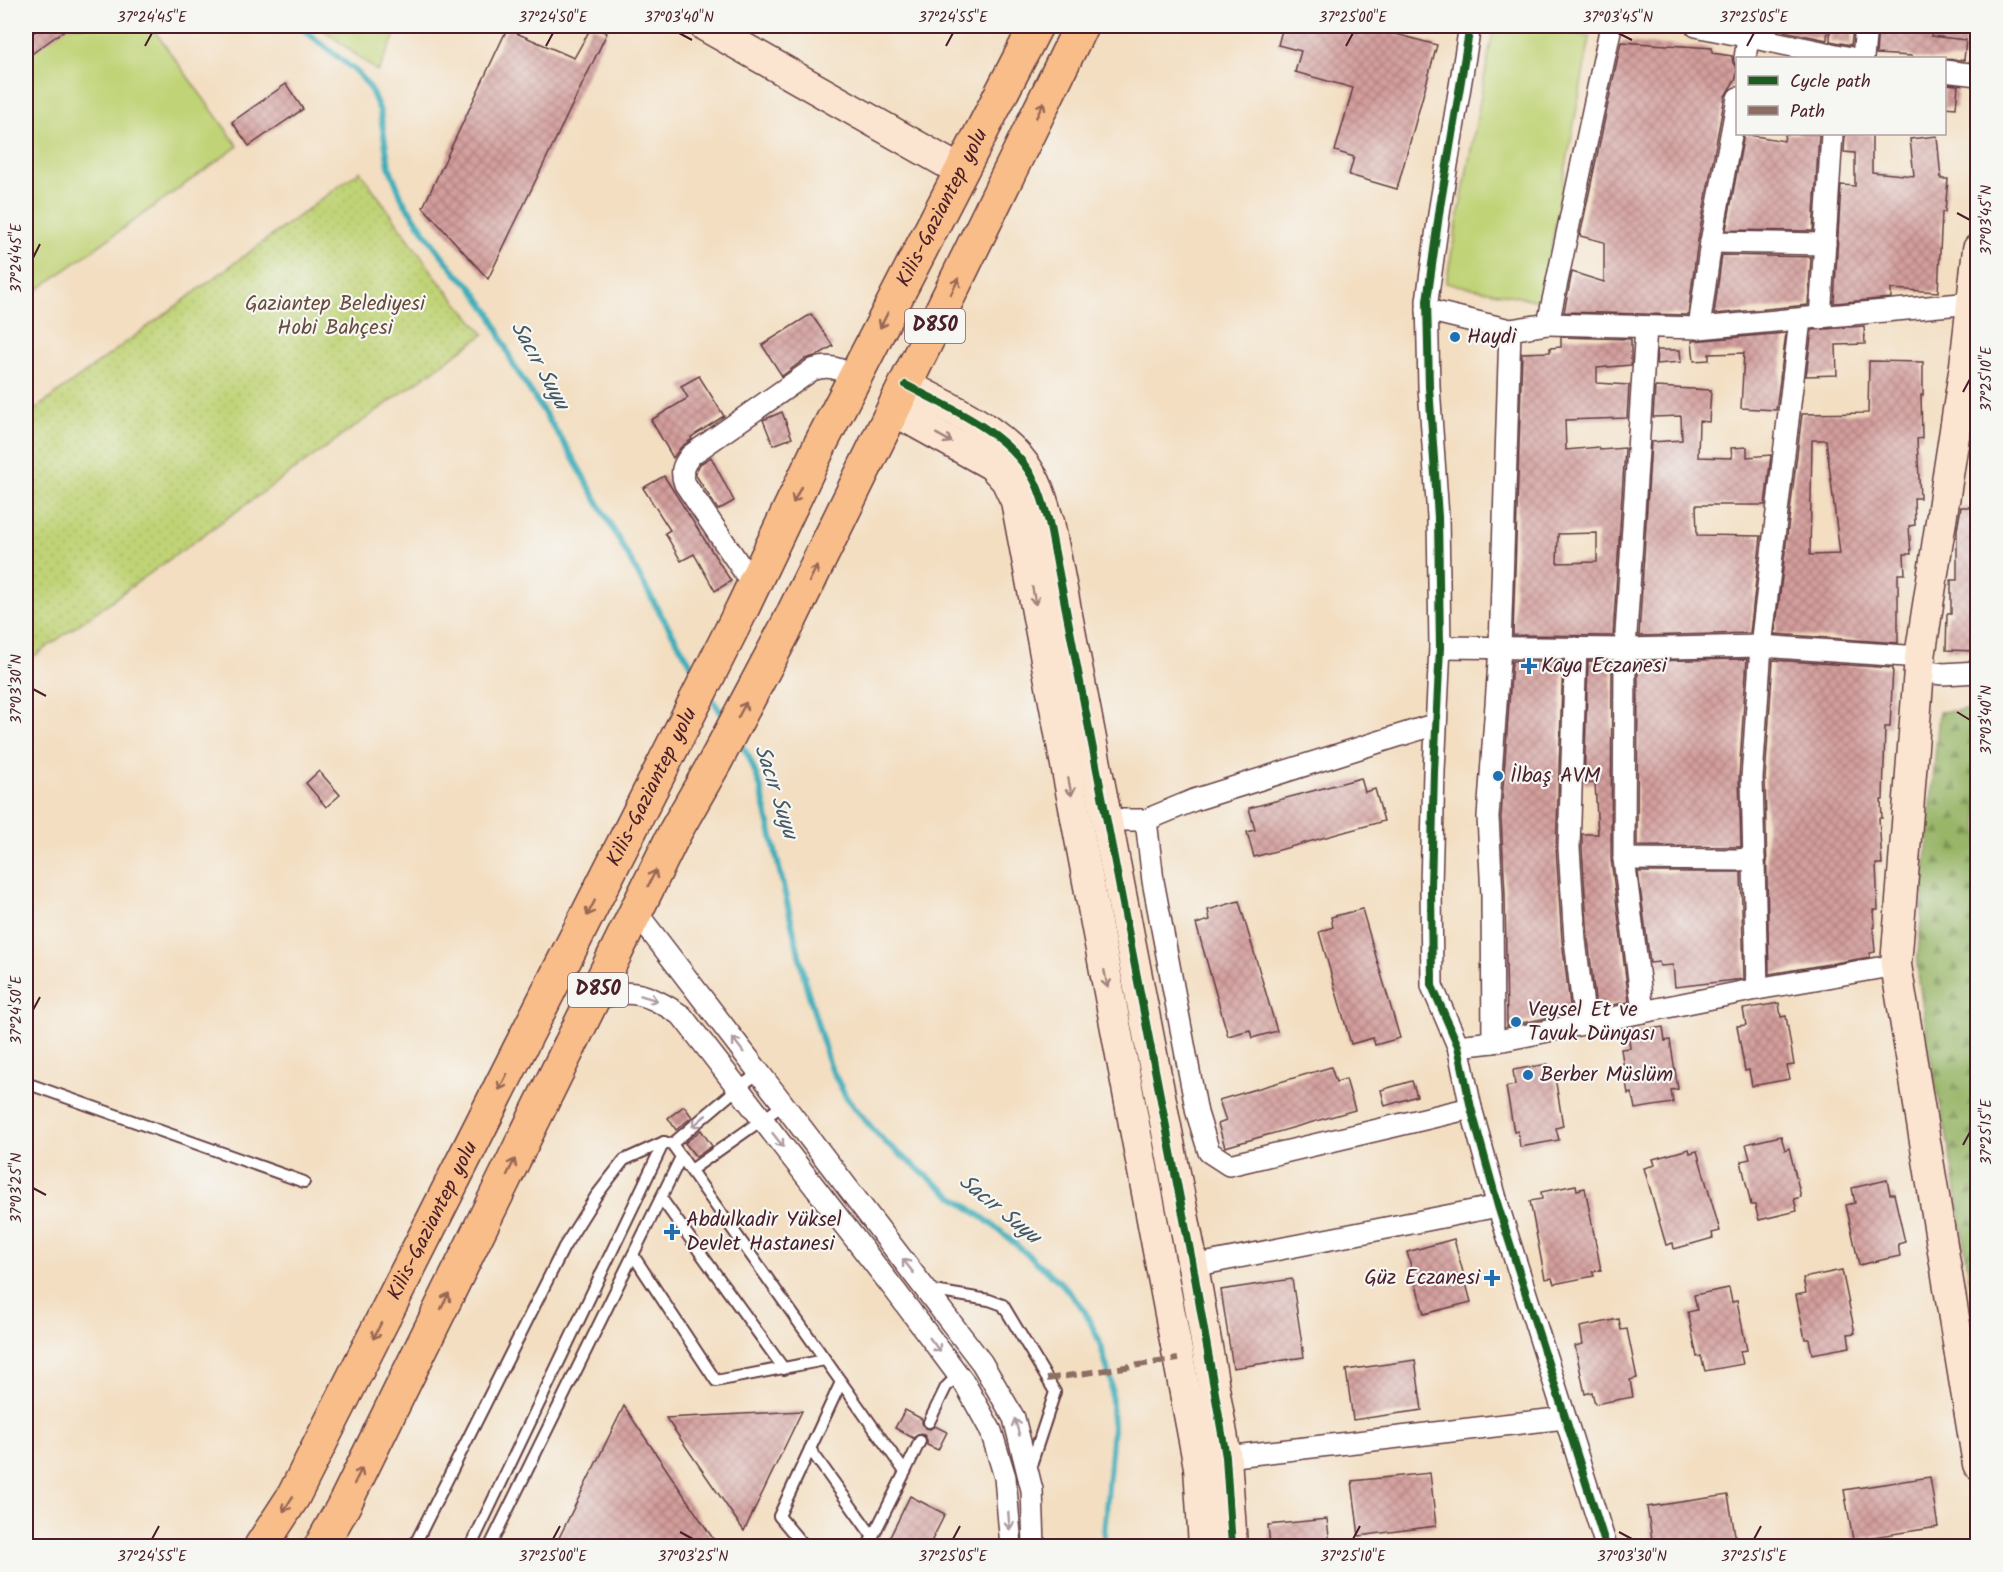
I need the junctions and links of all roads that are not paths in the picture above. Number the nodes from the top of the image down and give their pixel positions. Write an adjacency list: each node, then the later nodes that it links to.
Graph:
1 (705, 26): 16 (street)
2 (1036, 26): 16 (highway, Kilis-Gaziantep yolu / D850)
3 (1082, 26): 29 (highway, Kilis-Gaziantep yolu / D850, one-way to 3)
4 (1470, 26): 21 (street)
5 (1611, 26): 23 (street)
6 (1696, 26): 8 (street)
7 (1866, 26): 11 (street)
8 (1749, 31): 9 (street); 10 (street)
9 (1745, 57)
10 (1841, 57)
11 (1863, 57)
12 (1946, 71): 13 (street)
13 (1977, 75)
14 (1736, 104): 17 (street)
15 (1832, 135): 18 (street)
16 (961, 171): 28 (highway, Kilis-Gaziantep yolu / D850, one-way to 28)
17 (1711, 242): 18 (street); 25 (street)
18 (1825, 244): 22 (street)
19 (1977, 249): 20 (street)
20 (1972, 303): 22 (street); 27 (street)
21 (1427, 310): 26 (street); 32 (street)
22 (1810, 319): 25 (street); 31 (street)
23 (1548, 324): 24 (street); 26 (street)
24 (1646, 327): 25 (street); 35 (street)
25 (1699, 328)
26 (1510, 330): 33 (street)
27 (1971, 365): 36 (street)
28 (855, 376): 30 (highway, Kilis-Gaziantep yolu / D850, one-way to 30); 30 (street)
29 (900, 397): 39 (street); 43 (highway, Kilis-Gaziantep yolu / D850, one-way to 29); 89 (street, one-way to 89)
30 (747, 597): 81 (highway, Kilis-Gaziantep yolu / D850, one-way to 81)
31 (1761, 646): 35 (street); 36 (street); 41 (street)
32 (1440, 647): 33 (street); 38 (street)
33 (1500, 648): 34 (street); 49 (street)
34 (1576, 648): 35 (street); 48 (street)
35 (1625, 649): 42 (street)
36 (1920, 664): 37 (street); 44 (street)
37 (1977, 672)
38 (1436, 724): 40 (street); 50 (street)
39 (1107, 820): 40 (street); 64 (street)
40 (1146, 820): 55 (street)
41 (1754, 858): 42 (street); 45 (street)
42 (1624, 859): 47 (street)
43 (636, 912): 46 (highway, Kilis-Gaziantep yolu / D850); 51 (street, one-way to 43)
44 (1896, 965): 45 (street); 77 (street)
45 (1757, 989): 47 (street)
46 (593, 1000): 53 (street, one-way to 53); 82 (highway, Kilis-Gaziantep yolu / D850, one-way to 46)
47 (1643, 1012): 48 (street)
48 (1585, 1024): 49 (street)
49 (1493, 1042): 50 (street)
50 (1458, 1046): 55 (street)
51 (759, 1073): 53 (lane); 54 (street)
52 (26, 1083): 60 (lane)
53 (738, 1088): 56 (street); 57 (lane, one-way to 57)
54 (783, 1105): 56 (lane); 65 (street, one-way to 54)
55 (1472, 1108): 62 (street)
56 (762, 1120): 59 (lane); 69 (street, one-way to 69)
57 (668, 1143): 58 (lane); 83 (lane); 84 (lane)
58 (681, 1157): 59 (lane); 61 (lane)
59 (691, 1170): 67 (lane)
60 (304, 1182)
61 (661, 1198): 63 (lane); 68 (lane)
62 (1498, 1206): 64 (street); 72 (street)
63 (633, 1255): 68 (lane); 85 (lane)
64 (1193, 1266): 76 (street)
65 (925, 1289): 66 (street); 79 (lane)
66 (963, 1338): 69 (street); 70 (street)
67 (825, 1360): 68 (lane); 71 (lane)
68 (784, 1368)
69 (958, 1375): 70 (street); 73 (lane); 87 (street, one-way to 87)
70 (989, 1375): 79 (street, one-way to 70)
71 (841, 1382): 75 (lane); 78 (lane)
72 (1565, 1418): 76 (street); 91 (street)
73 (929, 1422)
74 (920, 1441): 78 (lane)
75 (810, 1449): 80 (lane); 86 (lane)
76 (1226, 1457): 90 (street)
77 (1977, 1464)
78 (905, 1472): 80 (lane)
79 (1028, 1473): 88 (street)
80 (870, 1542)
81 (261, 1546)
82 (321, 1546)
83 (414, 1546)
84 (471, 1546)
85 (490, 1546)
86 (804, 1546)
87 (1011, 1546)
88 (1034, 1546)
89 (1204, 1546)
90 (1232, 1546)
91 (1606, 1546)

